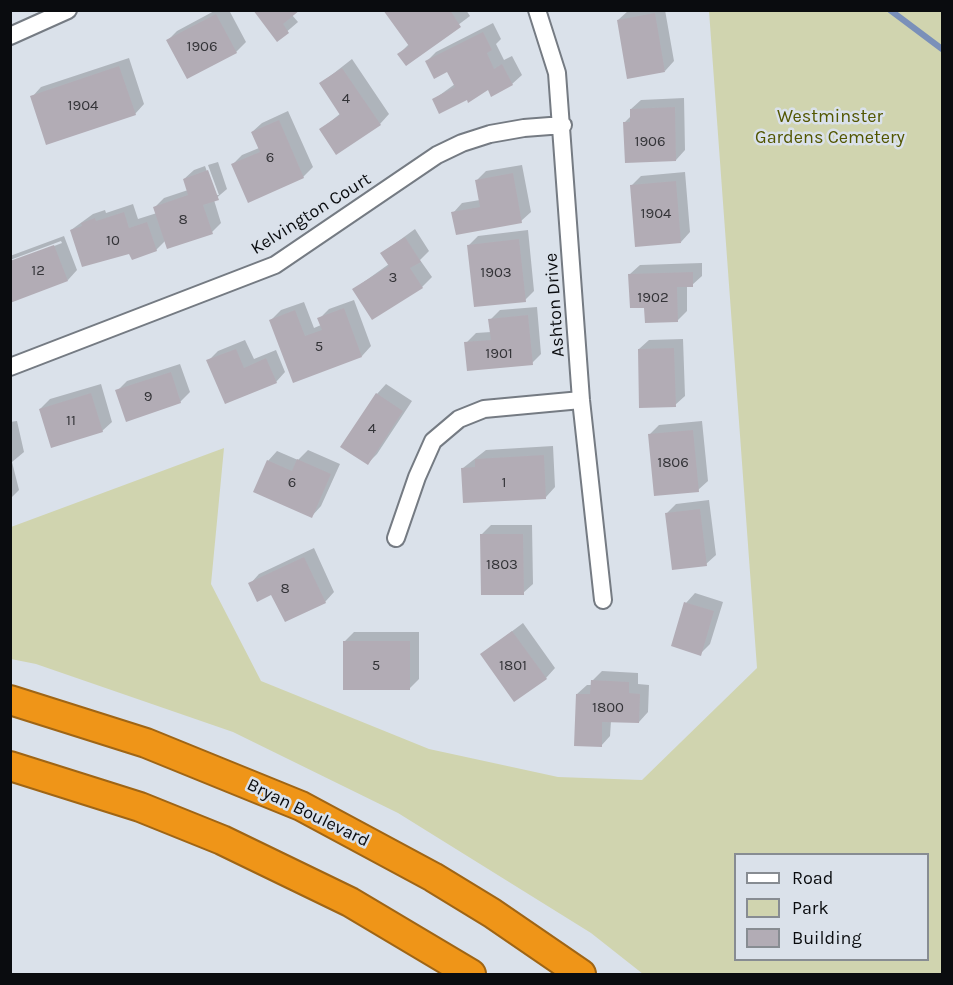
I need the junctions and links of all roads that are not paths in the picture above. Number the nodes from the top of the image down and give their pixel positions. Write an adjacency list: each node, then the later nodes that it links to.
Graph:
1 (68, 10): 3 (street)
2 (537, 10): 4 (street, Ashton Drive)
3 (10, 36)
4 (563, 125): 5 (street, Kelvington Court); 6 (street, Ashton Drive)
5 (10, 367)
6 (581, 400): 7 (street); 8 (street, Ashton Drive)
7 (396, 538)
8 (603, 600)
9 (10, 700): 12 (highway, Bryan Boulevard)
10 (10, 766): 11 (highway)
11 (471, 975)
12 (581, 975)

